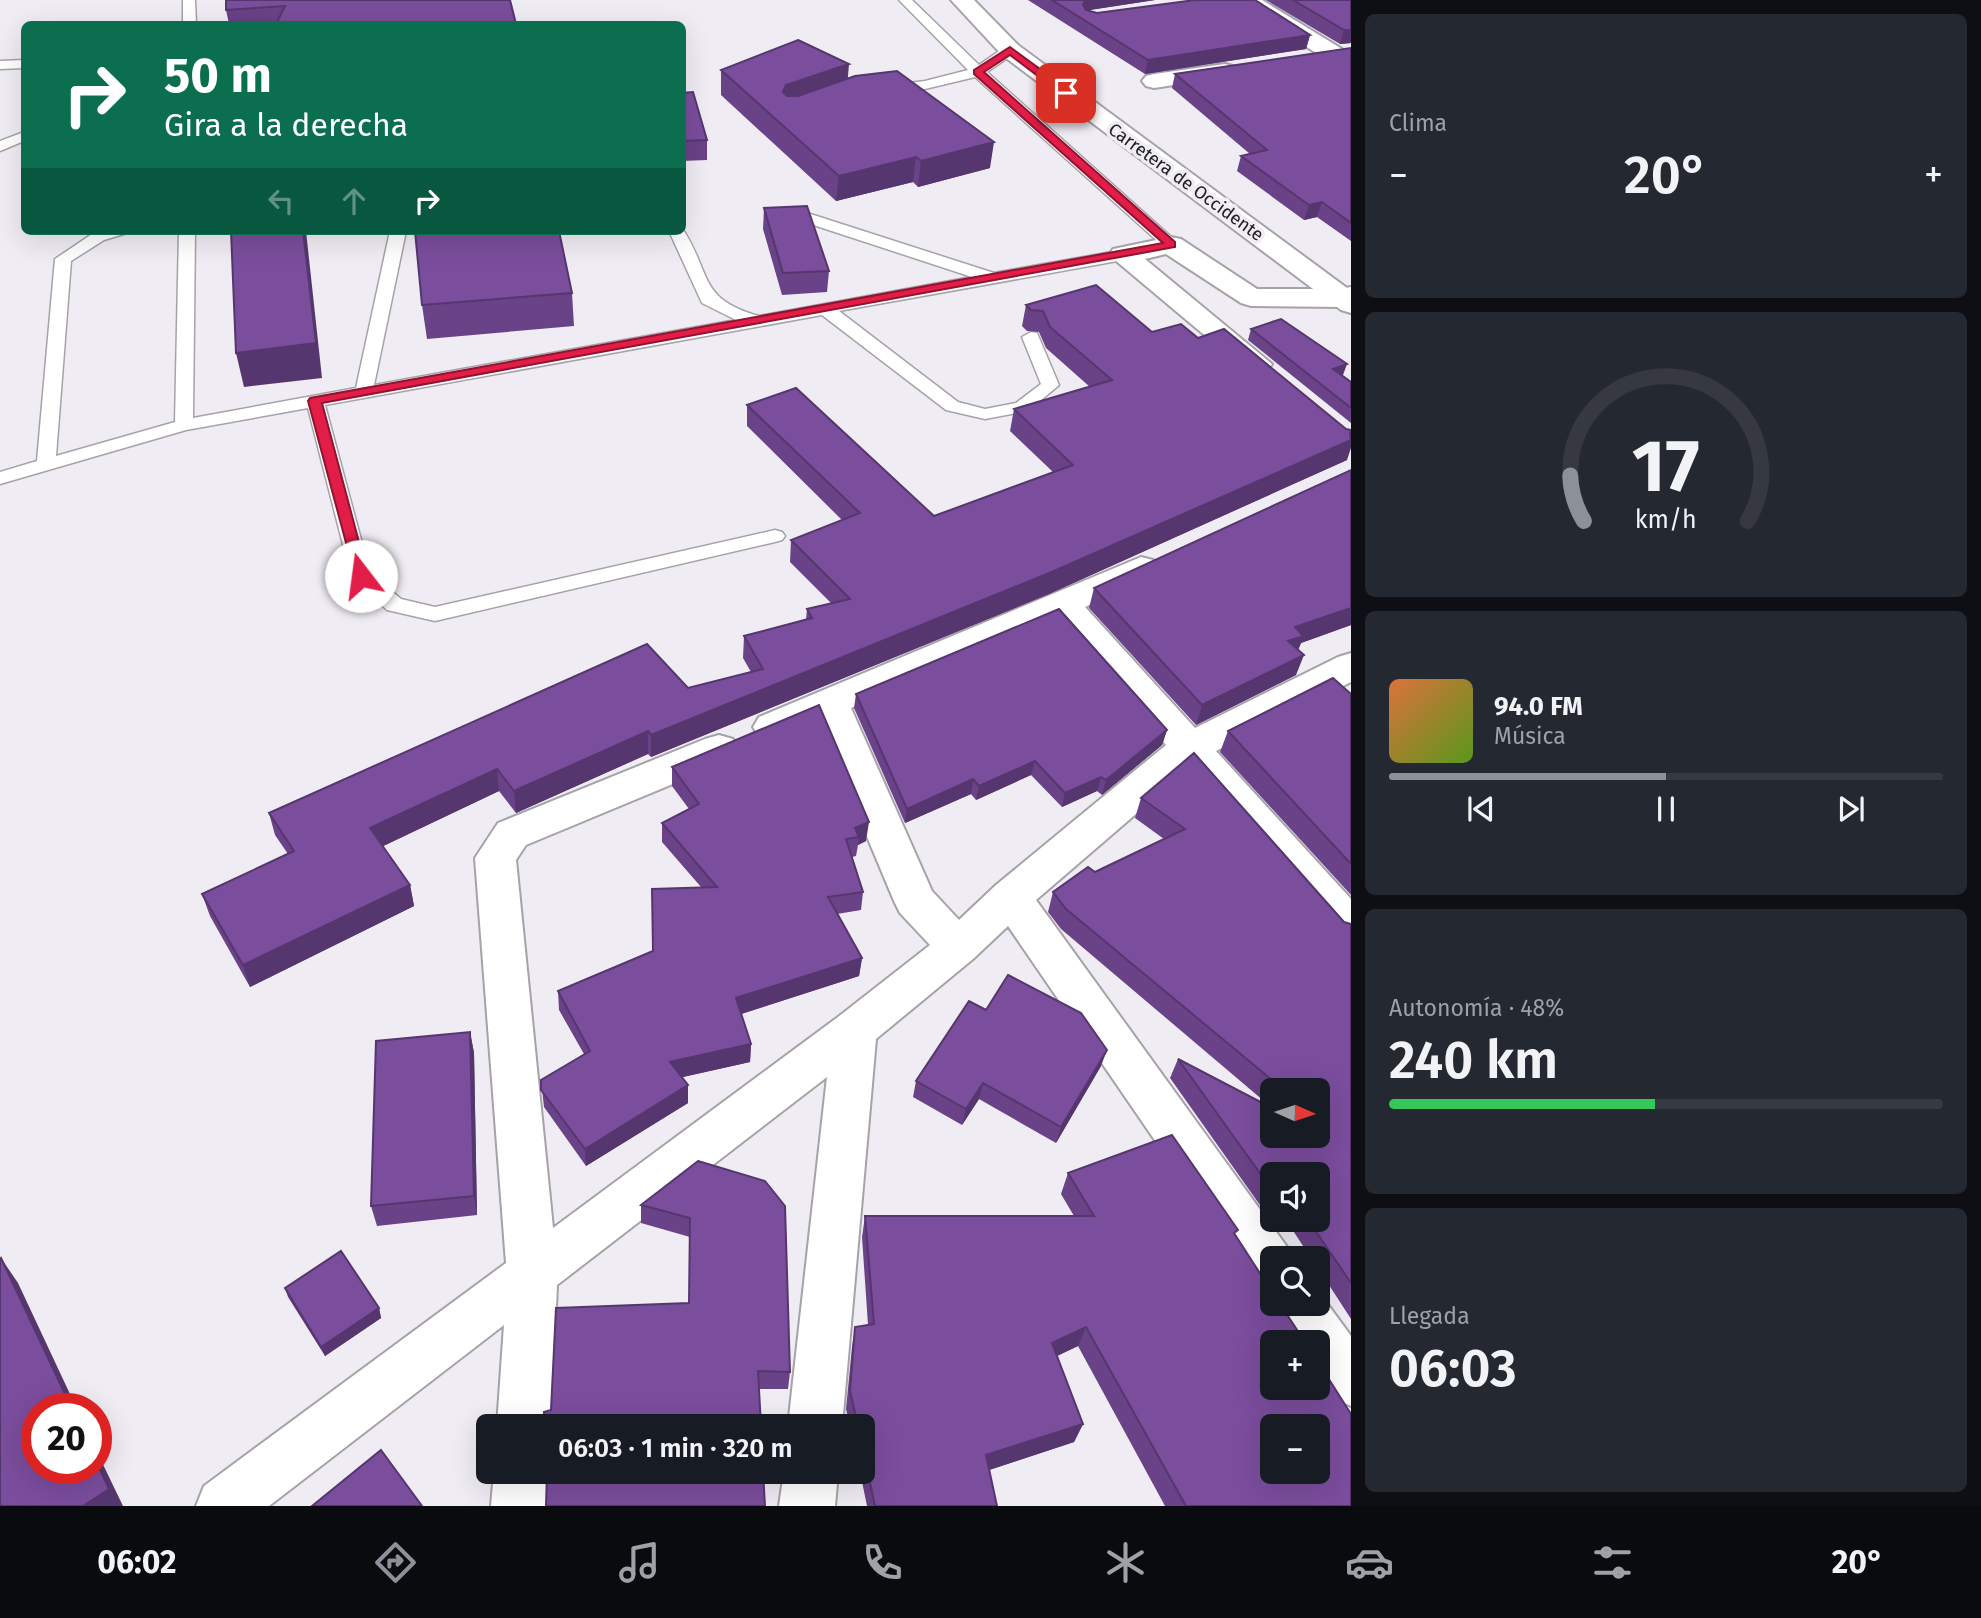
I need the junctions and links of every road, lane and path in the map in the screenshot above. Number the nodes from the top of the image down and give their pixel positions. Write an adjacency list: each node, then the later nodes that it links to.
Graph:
1 (190, 0): 5 (lane)
2 (905, 0): 12 (lane)
3 (962, 0): 6 (street, Carretera de Occidente)
4 (1247, 0): 7 (street)
5 (190, 21)
6 (1010, 50): 12 (lane); 27 (street, Carretera de Occidente)
7 (1343, 53): 8 (street)
8 (1296, 60)
9 (21, 64): 10 (lane)
10 (0, 65)
11 (1244, 68): 13 (street)
12 (978, 72): 14 (lane); 24 (lane)
13 (1154, 82)
14 (875, 91)
15 (0, 131): 16 (lane)
16 (21, 134)
17 (21, 136): 18 (lane)
18 (0, 147)
19 (798, 215): 26 (lane)
20 (105, 235): 35 (lane)
21 (187, 235): 34 (lane)
22 (397, 235): 32 (lane)
23 (679, 235): 29 (lane)
24 (1171, 245): 25 (street); 27 (street)
25 (1123, 255): 26 (lane); 31 (street)
26 (992, 278): 28 (lane)
27 (1348, 299)
28 (825, 309): 29 (lane); 30 (lane)
29 (758, 321): 32 (lane)
30 (1031, 337)
31 (1279, 382)
32 (364, 392): 33 (lane)
33 (315, 401): 34 (lane); 37 (lane)
34 (184, 425): 35 (lane)
35 (46, 465): 36 (lane)
36 (0, 478)
37 (775, 536)
38 (1175, 552): 39 (street)
39 (1062, 604): 41 (street); 42 (street)
40 (1351, 666): 42 (street)
41 (830, 703): 45 (street); 48 (street)
42 (1188, 748): 43 (street); 44 (street)
43 (1011, 897): 45 (street); 47 (street)
44 (1351, 928)
45 (958, 947): 46 (street)
46 (854, 1030): 48 (street); 52 (street)
47 (1260, 1251)
48 (532, 1273): 51 (street); 55 (street)
49 (1306, 1316): 50 (street)
50 (1351, 1380)
51 (525, 1414)
52 (816, 1414)
53 (520, 1484): 56 (street)
54 (810, 1484): 57 (street)
55 (224, 1506)
56 (519, 1506)
57 (807, 1506)

